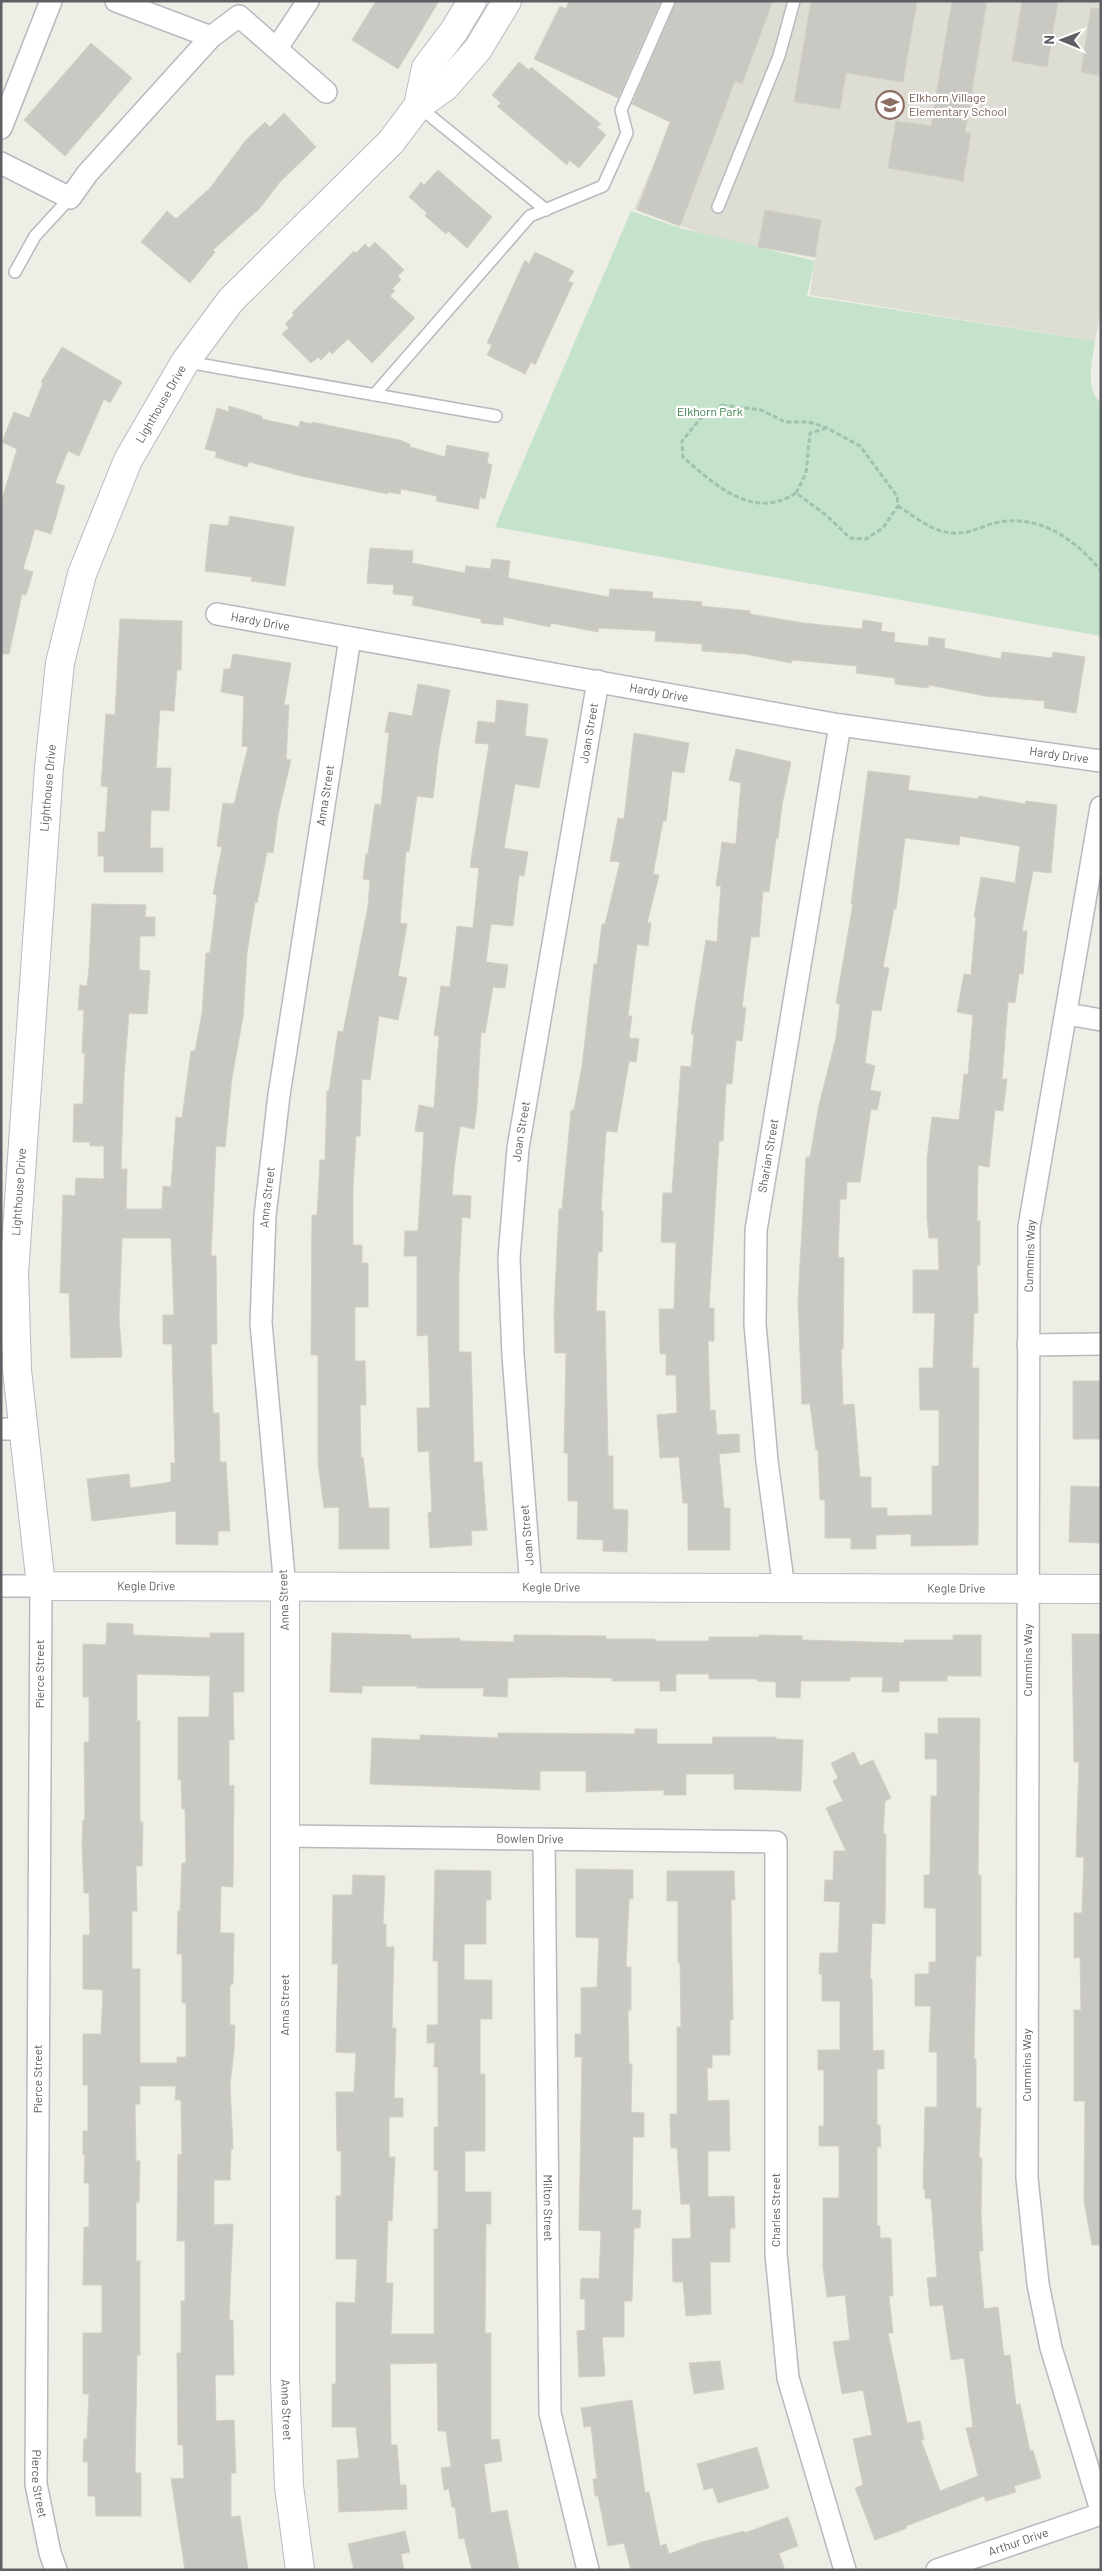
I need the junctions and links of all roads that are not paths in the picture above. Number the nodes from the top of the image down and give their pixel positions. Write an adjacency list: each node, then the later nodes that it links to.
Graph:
1 (51, 1): 12 (street)
2 (116, 1): 8 (street)
3 (308, 1): 9 (street)
4 (472, 1): 11 (street, Lighthouse Drive)
5 (507, 1): 11 (street, Lighthouse Drive)
6 (669, 1): 16 (lane)
7 (794, 1): 15 (lane)
8 (211, 37): 9 (street); 14 (street)
9 (277, 48): 10 (street)
10 (326, 92)
11 (418, 106): 16 (lane); 18 (street, Lighthouse Drive)
12 (1, 128)
13 (1, 163): 14 (street)
14 (70, 198): 17 (lane)
15 (718, 207)
16 (546, 210): 19 (lane)
17 (16, 272)
18 (185, 362): 19 (lane); 31 (street, Lighthouse Drive)
19 (374, 395): 20 (lane)
20 (496, 416)
21 (217, 614): 22 (street, Hardy Drive)
22 (350, 638): 23 (street, Hardy Drive); 36 (street, Anna Street)
23 (598, 681): 24 (street, Hardy Drive); 37 (street, Joan Street)
24 (840, 725): 25 (street, Hardy Drive); 38 (street, Sharian Street)
25 (1101, 761)
26 (1101, 808): 27 (street, Cummins Way)
27 (1067, 1014): 28 (street); 30 (street, Cummins Way)
28 (1101, 1020)
29 (1101, 1344): 30 (street)
30 (1028, 1345): 35 (street, Cummins Way)
31 (9, 1370): 32 (street, Lighthouse Drive)
32 (13, 1429): 34 (street, Lighthouse Drive)
33 (1, 1586): 34 (street, Kegle Drive)
34 (41, 1586): 36 (street, Kegle Drive); 44 (street, Pierce Street)
35 (1029, 1587): 38 (street, Kegle Drive); 39 (street, Kegle Drive); 43 (street, Cummins Way)
36 (285, 1588): 37 (street, Kegle Drive); 40 (street, Anna Street)
37 (532, 1588): 38 (street, Kegle Drive)
38 (784, 1589)
39 (1101, 1589)
40 (285, 1836): 41 (street, Bowlen Drive); 45 (street, Anna Street)
41 (544, 1840): 42 (street, Bowlen Drive); 46 (street, Milton Street)
42 (776, 1842): 47 (street, Charles Street)
43 (1101, 2512): 48 (street, Arthur Drive)
44 (56, 2570)
45 (300, 2570)
46 (588, 2570)
47 (845, 2570)
48 (937, 2570)

